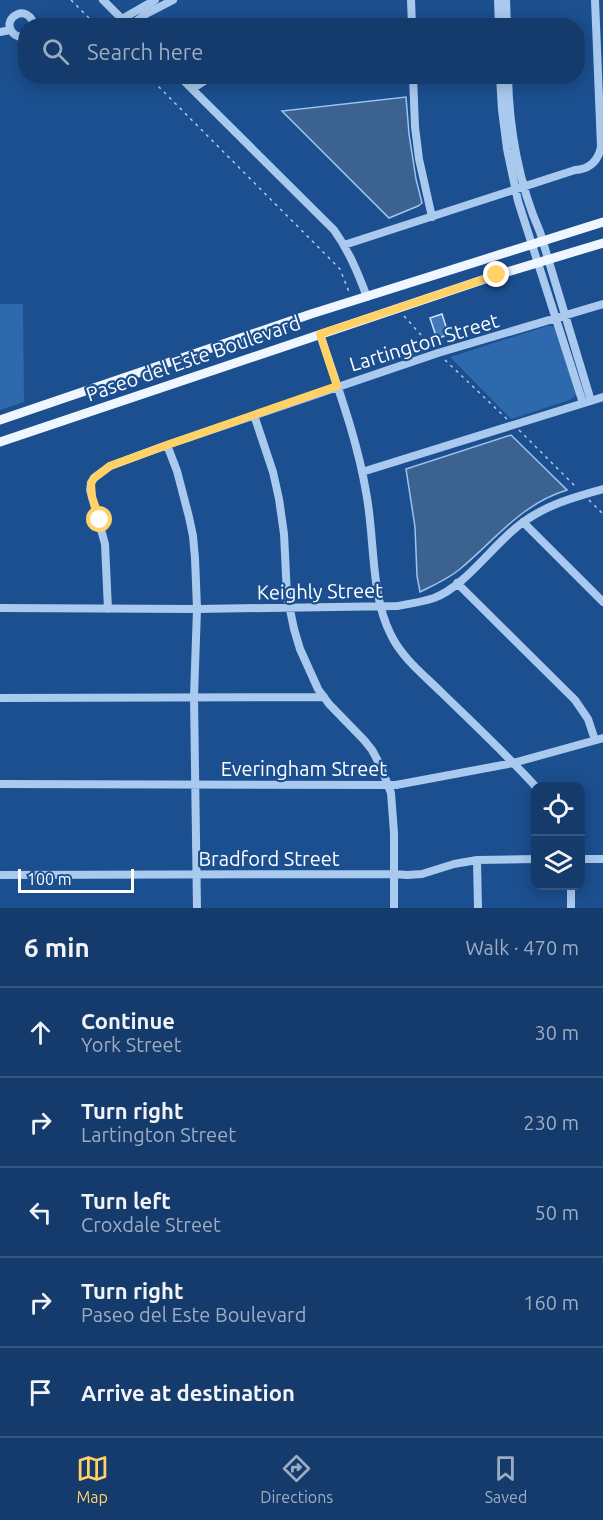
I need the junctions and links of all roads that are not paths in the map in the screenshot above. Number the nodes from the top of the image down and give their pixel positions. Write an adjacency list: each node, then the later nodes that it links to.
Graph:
1 (103, 0): 9 (street)
2 (154, 0): 10 (street)
3 (173, 0): 11 (street)
4 (411, 0): 12 (street)
5 (498, 0): 13 (street)
6 (506, 0): 14 (street)
7 (595, 0): 24 (street)
8 (32, 18): 15 (street)
9 (122, 18)
10 (133, 18)
11 (138, 18)
12 (412, 18)
13 (499, 18)
14 (507, 18)
15 (10, 30): 16 (street); 17 (street)
16 (0, 32)
17 (18, 36)
18 (187, 84): 23 (street)
19 (200, 84): 23 (street)
20 (413, 84): 25 (street)
21 (500, 84): 24 (street)
22 (509, 84): 24 (street)
23 (192, 89): 29 (street)
24 (520, 188): 25 (street); 27 (street); 30 (street)
25 (432, 217): 29 (street)
26 (603, 222): 27 (main road, Paseo del Este Boulevard)
27 (542, 242): 30 (main road, Paseo del Este Boulevard); 31 (street)
28 (603, 243): 31 (main road, Paseo del Este Boulevard)
29 (344, 245): 33 (street)
30 (531, 245): 32 (street); 33 (main road, Paseo del Este Boulevard)
31 (548, 260): 32 (main road, Paseo del Este Boulevard); 35 (street)
32 (537, 263): 36 (street); 37 (main road, Paseo del Este Boulevard)
33 (367, 297): 42 (main road, Paseo del Este Boulevard)
34 (603, 304): 35 (street, Lartington Street)
35 (565, 316): 36 (street, Lartington Street); 40 (street)
36 (555, 319): 38 (street, Lartington Street); 40 (street)
37 (320, 334): 38 (street); 43 (main road, Paseo del Este Boulevard)
38 (337, 386): 41 (street, Lartington Street); 45 (street)
39 (603, 397): 40 (street)
40 (587, 402): 45 (street)
41 (254, 415): 44 (street, Lartington Street); 52 (street)
42 (0, 420)
43 (0, 442)
44 (167, 445): 53 (street, Lartington Street); 54 (street)
45 (362, 472): 50 (street)
46 (603, 489): 47 (street, Keighly Street)
47 (523, 522): 48 (street, Keighly Street); 49 (street)
48 (457, 583): 50 (street, Keighly Street); 58 (street)
49 (603, 602)
50 (381, 606): 52 (street, Keighly Street); 59 (street)
51 (0, 608): 53 (street, Keighly Street)
52 (290, 608): 54 (street, Keighly Street); 56 (street)
53 (108, 609): 54 (street, Keighly Street)
54 (197, 609): 55 (street)
55 (194, 697): 56 (street); 57 (street); 62 (street)
56 (324, 697): 63 (street)
57 (0, 698)
58 (599, 739): 59 (street, Everingham Street)
59 (513, 763): 60 (street); 63 (street, Everingham Street)
60 (531, 782)
61 (0, 784): 62 (street, Everingham Street)
62 (196, 784): 63 (street, Everingham Street); 68 (street)
63 (388, 785): 69 (street)
64 (531, 859): 67 (street, Bradford Street)
65 (585, 859): 66 (street)
66 (603, 859)
67 (477, 860): 69 (street, Bradford Street); 74 (street)
68 (197, 874): 69 (street, Bradford Street); 70 (street, Bradford Street); 72 (street)
69 (394, 874): 73 (street)
70 (0, 875)
71 (571, 890): 75 (street)
72 (197, 908)
73 (394, 908)
74 (478, 908)
75 (571, 908)

